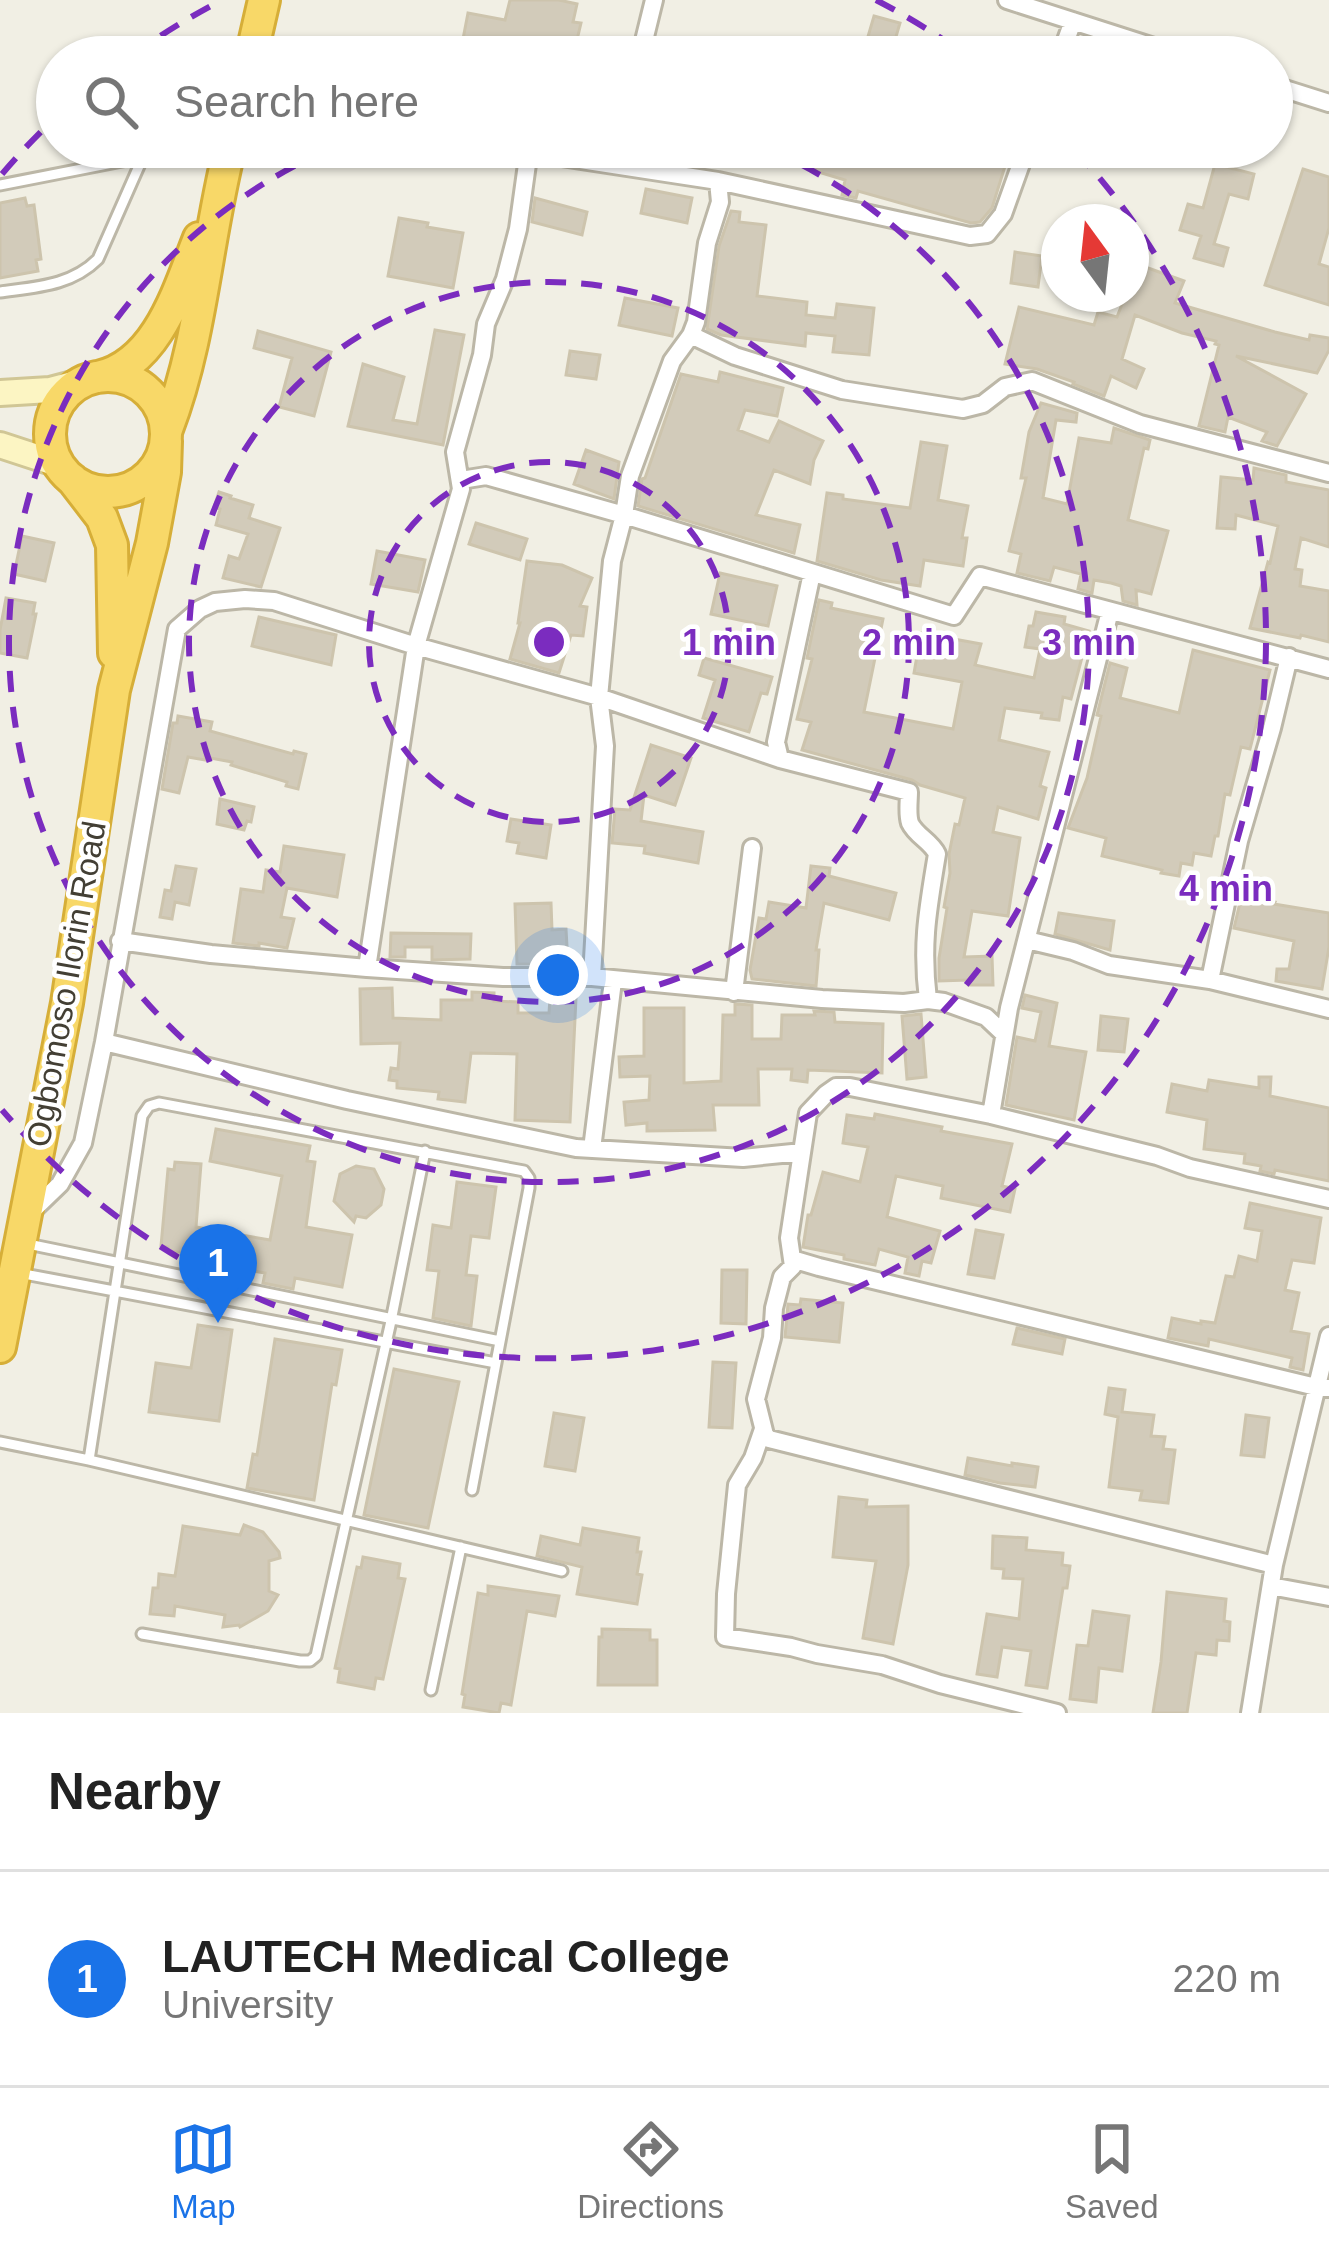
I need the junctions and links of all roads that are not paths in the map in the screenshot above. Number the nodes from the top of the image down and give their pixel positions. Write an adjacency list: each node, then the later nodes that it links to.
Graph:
1 (264, 0): 5 (highway)
2 (654, 0): 6 (street)
3 (1007, 0): 4 (street)
4 (1072, 21): 7 (street); 8 (street)
5 (256, 36)
6 (645, 36)
7 (1067, 36)
8 (1119, 36)
9 (1293, 92): 10 (street)
10 (1329, 103)
11 (87, 168): 19 (lane)
12 (138, 168): 20 (lane)
13 (225, 168): 18 (highway)
14 (526, 168): 28 (street)
15 (629, 168): 17 (street)
16 (1020, 168): 17 (street)
17 (718, 181): 21 (street)
18 (221, 182): 22 (highway); 24 (highway)
19 (0, 185)
20 (0, 292)
21 (691, 335): 27 (street); 29 (street)
22 (91, 379): 23 (street); 24 (highway); 26 (highway)
23 (0, 393)
24 (166, 435): 26 (highway); 35 (highway)
25 (0, 445): 26 (street)
26 (65, 471): 35 (highway)
27 (1329, 473)
28 (460, 480): 29 (street); 32 (street)
29 (624, 515): 30 (street); 36 (street)
30 (812, 573): 31 (street); 37 (street)
31 (1110, 610): 33 (street); 39 (street)
32 (416, 646): 36 (street); 40 (street); 41 (street)
33 (1289, 657): 34 (street); 44 (street)
34 (1329, 669)
35 (114, 690): 57 (highway, Ogbomoso Ilorin Road)
36 (599, 697): 37 (street); 42 (street)
37 (778, 751): 46 (street)
38 (752, 848): 45 (street)
39 (1027, 940): 44 (street); 47 (street)
40 (120, 941): 41 (street); 51 (street)
41 (367, 968): 42 (street)
42 (592, 977): 43 (street)
43 (613, 980): 45 (street); 53 (street)
44 (1210, 980): 48 (street)
45 (734, 992): 46 (street)
46 (928, 1000): 49 (street)
47 (1010, 1009): 49 (street); 50 (street)
48 (1329, 1009)
49 (986, 1017): 50 (street)
50 (1004, 1034): 52 (street)
51 (104, 1042): 53 (street); 57 (street)
52 (991, 1115): 55 (street); 56 (street)
53 (592, 1149): 55 (street)
54 (425, 1151): 59 (lane); 61 (lane); 64 (lane)
55 (802, 1152): 58 (street)
56 (1329, 1199)
57 (19, 1245): 59 (lane); 60 (lane); 65 (highway, Ogbomoso Ilorin Road)
58 (792, 1259): 67 (street); 68 (street)
59 (119, 1263): 60 (lane); 61 (lane)
60 (113, 1289): 63 (lane); 70 (lane)
61 (391, 1321): 63 (lane); 64 (lane)
62 (1329, 1336): 67 (street)
63 (386, 1341): 66 (lane); 72 (lane)
64 (500, 1341): 66 (lane)
65 (0, 1348)
66 (496, 1363): 71 (lane)
67 (1322, 1388): 74 (street)
68 (763, 1429): 74 (street); 80 (street)
69 (0, 1442): 70 (lane)
70 (89, 1460): 72 (lane)
71 (472, 1490)
72 (345, 1520): 73 (lane); 78 (lane)
73 (460, 1547): 75 (lane); 79 (lane)
74 (1274, 1565): 76 (street)
75 (562, 1571)
76 (1271, 1586): 77 (street); 81 (street)
77 (1329, 1597)
78 (142, 1634)
79 (431, 1690)
80 (1057, 1713)
81 (1250, 1713)

